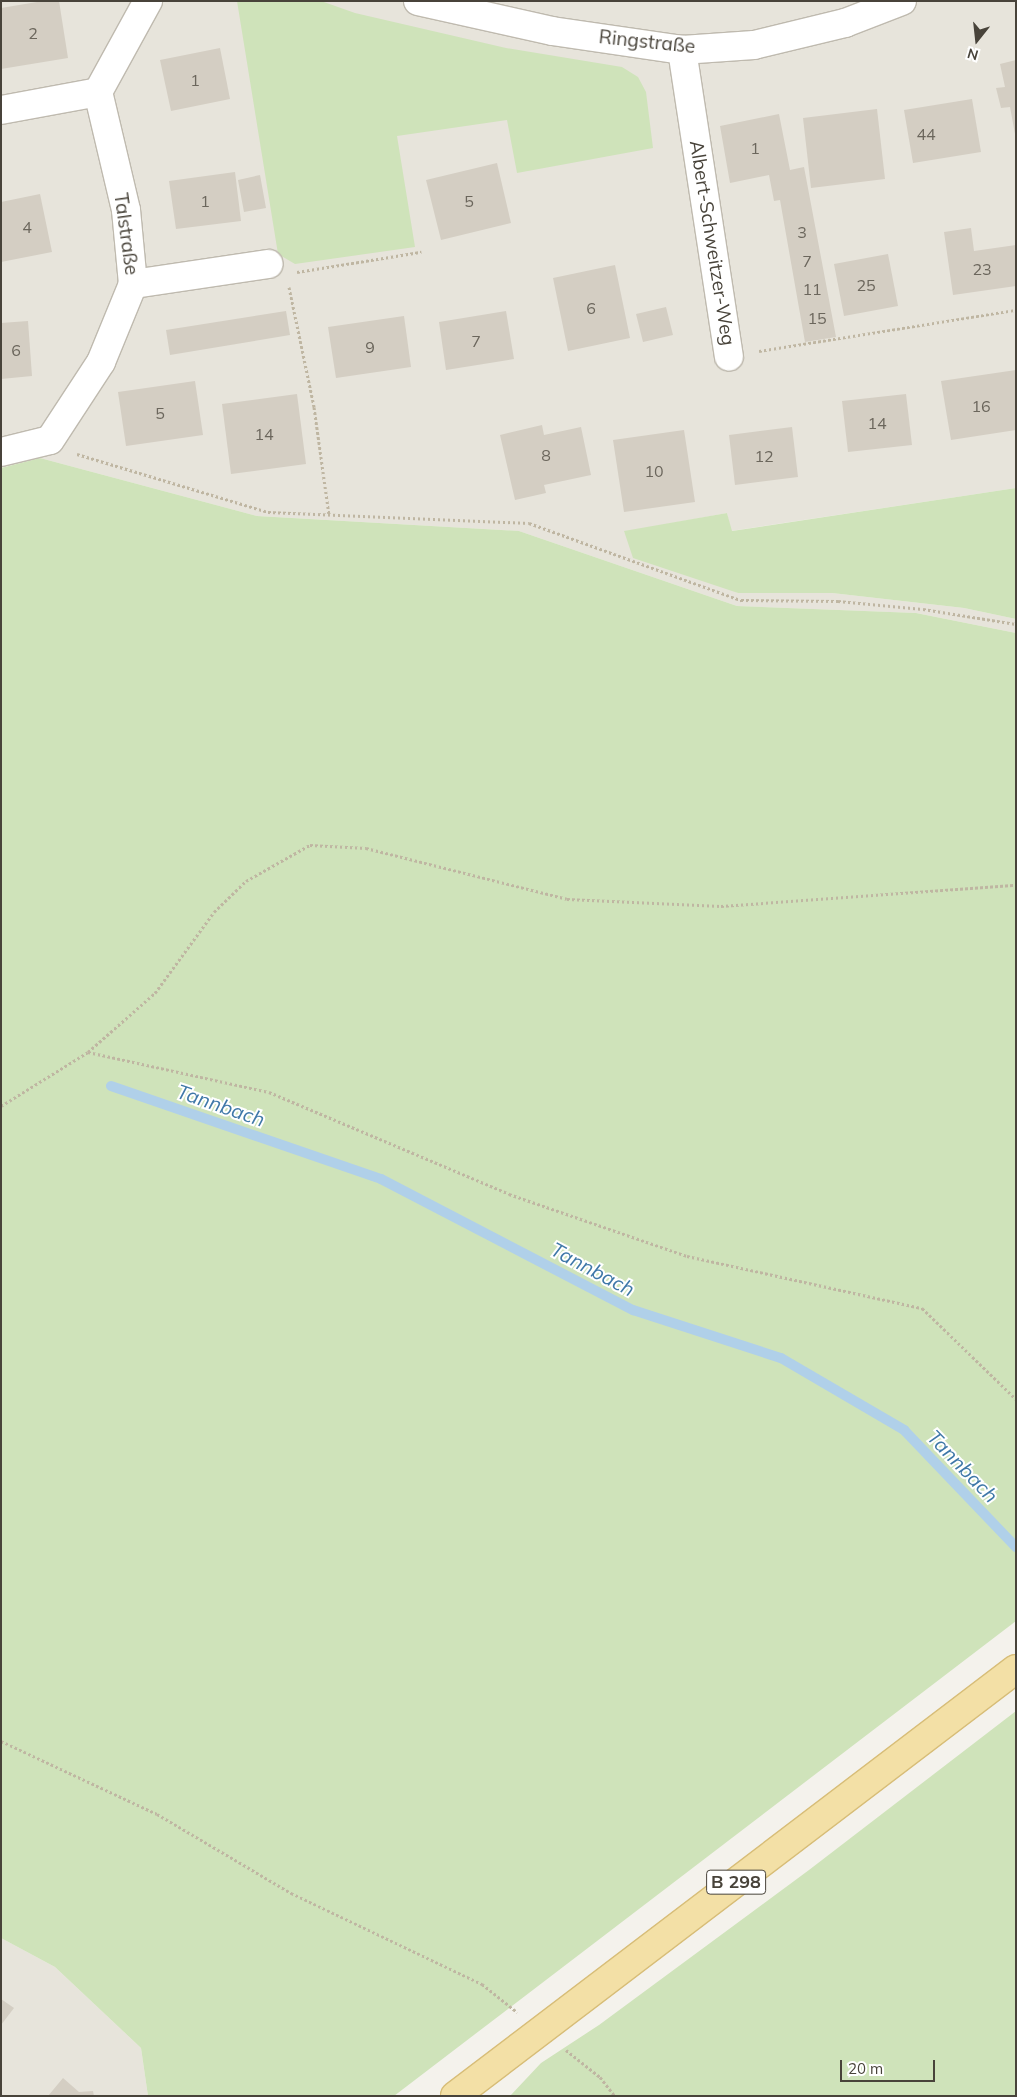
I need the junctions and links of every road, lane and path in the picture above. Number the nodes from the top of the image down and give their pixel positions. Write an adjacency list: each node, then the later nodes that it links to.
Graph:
1 (148, 1): 5 (street)
2 (902, 1): 4 (street, Ringstraße)
3 (434, 3): 4 (street, Ringstraße)
4 (682, 50): 11 (street, Albert-Schweitzer-Weg)
5 (98, 92): 6 (street); 9 (street, Talstraße)
6 (1, 110)
7 (421, 252): 8 (path)
8 (277, 268): 9 (street); 14 (path)
9 (133, 284): 12 (street, Talstraße)
10 (1016, 310): 11 (path, Albert-Schweitzer-Weg)
11 (729, 356)
12 (50, 440): 13 (street); 14 (path)
13 (1, 452)
14 (329, 515): 15 (path)
15 (1016, 624)
16 (1016, 885): 17 (path)
17 (88, 1052): 18 (path); 19 (path)
18 (1, 1106)
19 (1016, 1399)
20 (1016, 1669): 24 (main road, B 298, bridge)
21 (1, 1741): 22 (path)
22 (519, 2013)
23 (563, 2048): 25 (path)
24 (455, 2096)
25 (615, 2096)

